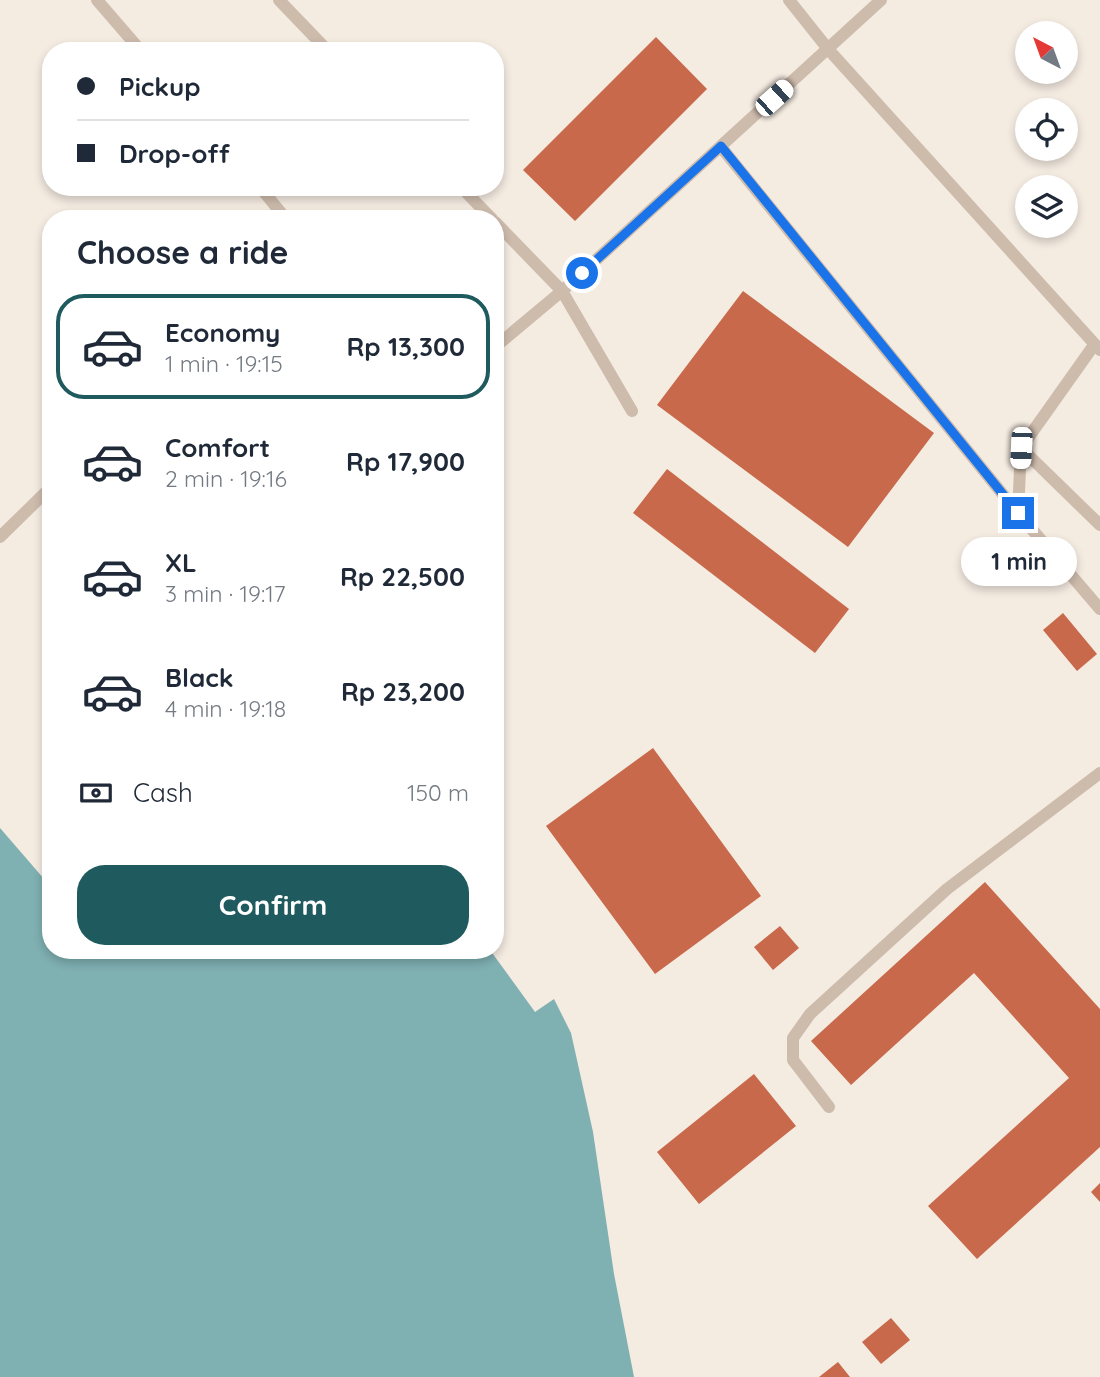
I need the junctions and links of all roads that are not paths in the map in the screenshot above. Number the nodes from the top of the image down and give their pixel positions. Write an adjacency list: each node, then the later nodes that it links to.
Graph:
1 (97, 0): 5 (lane)
2 (279, 0): 6 (lane)
3 (789, 0): 7 (lane)
4 (881, 0): 7 (lane)
5 (133, 42)
6 (319, 42)
7 (828, 50): 8 (lane); 16 (lane)
8 (721, 146): 14 (lane); 20 (lane)
9 (267, 196): 11 (lane)
10 (470, 196): 12 (lane)
11 (279, 210)
12 (484, 210)
13 (504, 230): 14 (lane)
14 (562, 291): 15 (lane); 17 (lane)
15 (504, 339)
16 (1097, 347): 18 (lane)
17 (632, 411)
18 (1021, 448): 20 (lane); 21 (lane)
19 (42, 496): 22 (lane)
20 (1018, 513): 23 (lane)
21 (1100, 525)
22 (0, 537)
23 (1100, 608)
24 (1100, 774): 25 (lane)
25 (829, 1107)

